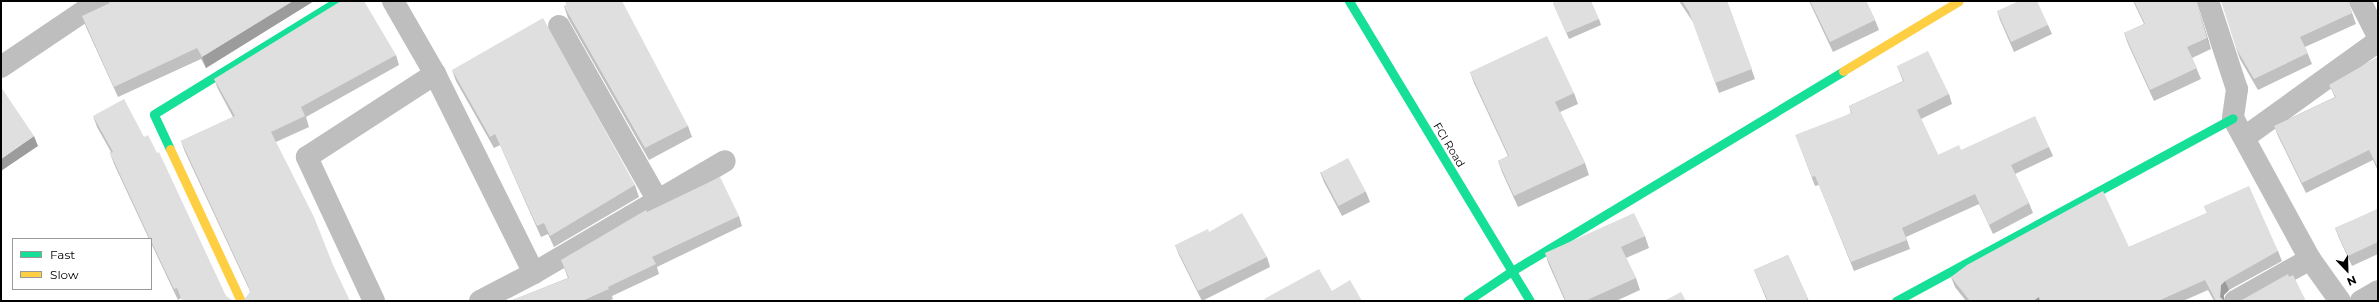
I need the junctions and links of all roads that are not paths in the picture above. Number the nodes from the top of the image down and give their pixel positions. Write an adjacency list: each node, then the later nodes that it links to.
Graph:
1 (99, 1): 11 (street)
2 (338, 1): 21 (street)
3 (393, 1): 12 (street)
4 (1349, 1): 18 (street, FCI Road)
5 (1959, 1): 18 (street)
6 (2208, 1): 13 (street)
7 (2360, 1): 9 (street)
8 (559, 26): 16 (street)
9 (2378, 36)
10 (2378, 42): 14 (street)
11 (1, 67)
12 (435, 74): 19 (street); 22 (street)
13 (2233, 118): 14 (street); 26 (street)
14 (2245, 137): 17 (street)
15 (725, 162): 16 (street)
16 (658, 201): 19 (street)
17 (2310, 258): 27 (street); 28 (street)
18 (1512, 271): 24 (street); 25 (street, FCI Road)
19 (534, 273): 23 (street)
20 (2378, 291): 29 (street)
21 (241, 301)
22 (374, 301)
23 (480, 301)
24 (1467, 301)
25 (1530, 301)
26 (1896, 301)
27 (2235, 301)
28 (2340, 301)
29 (2362, 301)

